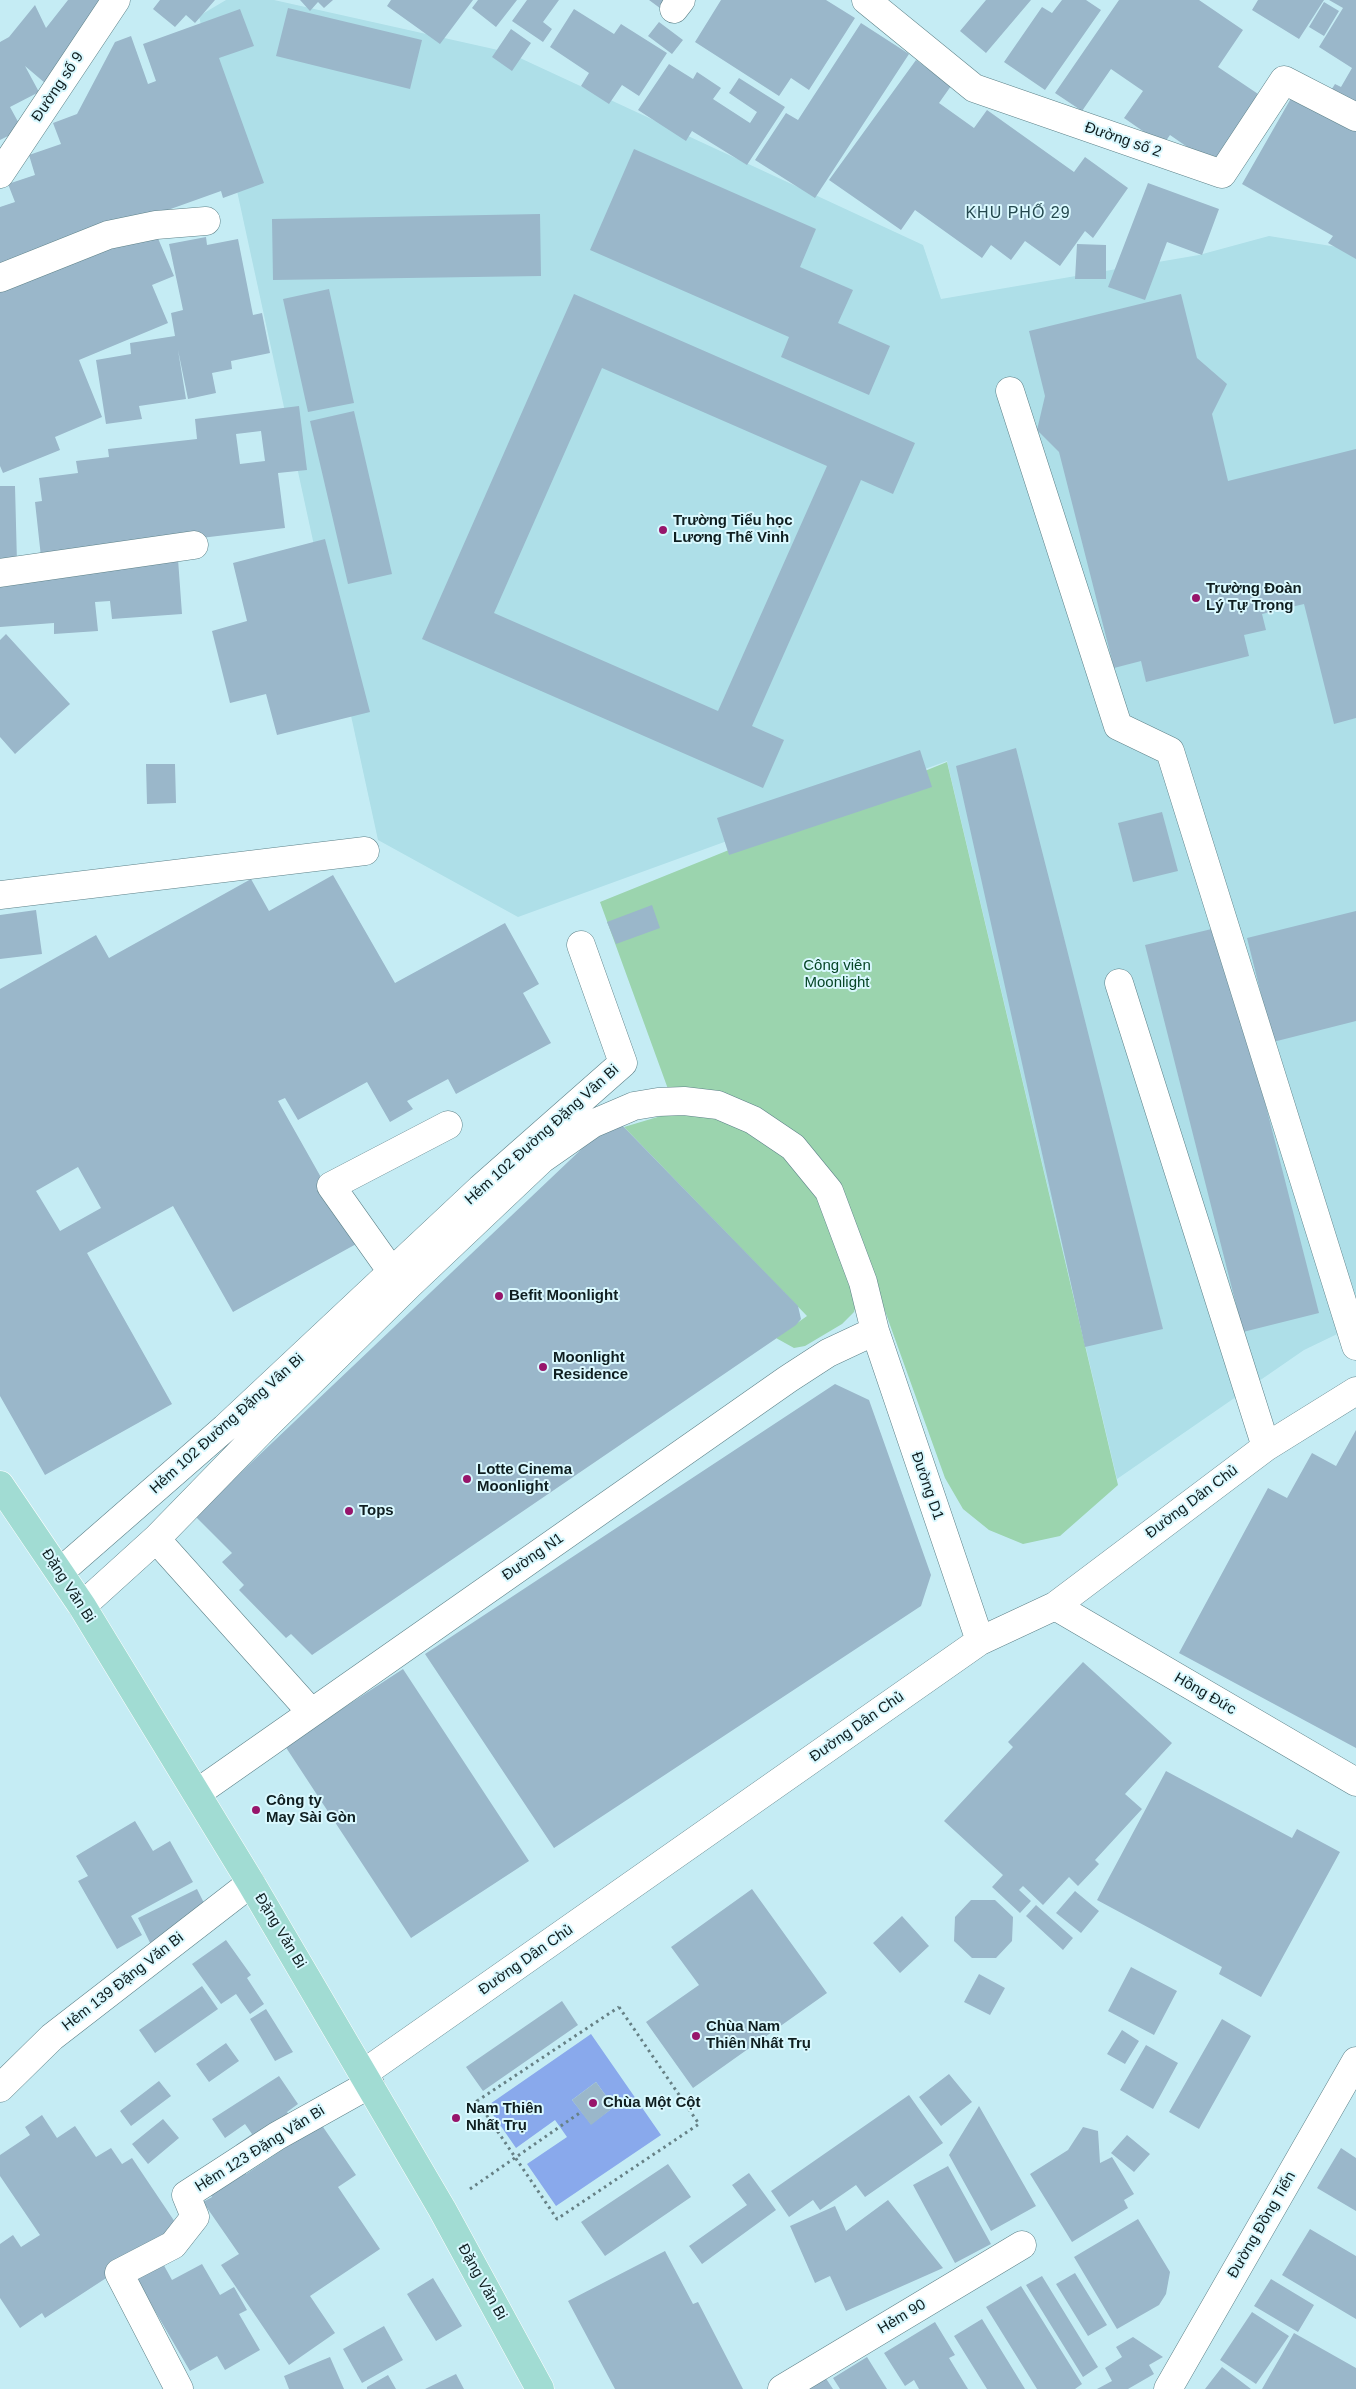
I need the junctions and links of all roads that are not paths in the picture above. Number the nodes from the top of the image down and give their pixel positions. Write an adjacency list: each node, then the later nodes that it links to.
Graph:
1 (116, 0): 4 (street, Đường số 9)
2 (866, 0): 3 (street, Đường số 2)
3 (1356, 117)
4 (0, 174)
5 (206, 221): 6 (street)
6 (0, 278)
7 (1010, 391): 17 (street)
8 (194, 545): 9 (street)
9 (0, 573)
10 (365, 851): 11 (street)
11 (0, 895)
12 (581, 945): 15 (street, Hẻm 102 Đường Đặng Vân Bi)
13 (1119, 983): 19 (street)
14 (448, 1125): 15 (street)
15 (392, 1272): 22 (street, Hẻm 102 Đường Đặng Vân Bi)
16 (875, 1331): 21 (street, Đường D1); 25 (street, Đường D1); 26 (street, Đường N1)
17 (1356, 1346)
18 (1356, 1391): 19 (street, Đường Dân Chủ)
19 (1266, 1447): 24 (street, Đường Dân Chủ)
20 (0, 1485): 22 (main road, Đặng Văn Bi)
21 (156, 1539): 23 (street, Đường D1); 26 (street)
22 (60, 1572): 23 (main road, Đặng Văn Bi)
23 (82, 1606): 28 (main road, Đặng Văn Bi)
24 (1055, 1606): 25 (street, Đường Dân Chủ); 27 (street, Hồng Đức)
25 (980, 1641): 31 (street, Đường Dân Chủ)
26 (311, 1712): 28 (street, Đường N1)
27 (1356, 1782)
28 (197, 1793): 29 (main road, Đặng Văn Bi)
29 (251, 1882): 31 (main road, Đặng Văn Bi); 32 (street, Hẻm 139 Đặng Văn Bi)
30 (1356, 2061): 37 (street, Đường Đồng Tiến)
31 (367, 2079): 34 (street, Hẻm 123 Đặng Văn Bi); 35 (main road, Đặng Văn Bi)
32 (0, 2088)
33 (1022, 2245): 36 (street, Hẻm 90)
34 (179, 2389)
35 (540, 2389)
36 (782, 2389)
37 (1168, 2389)

